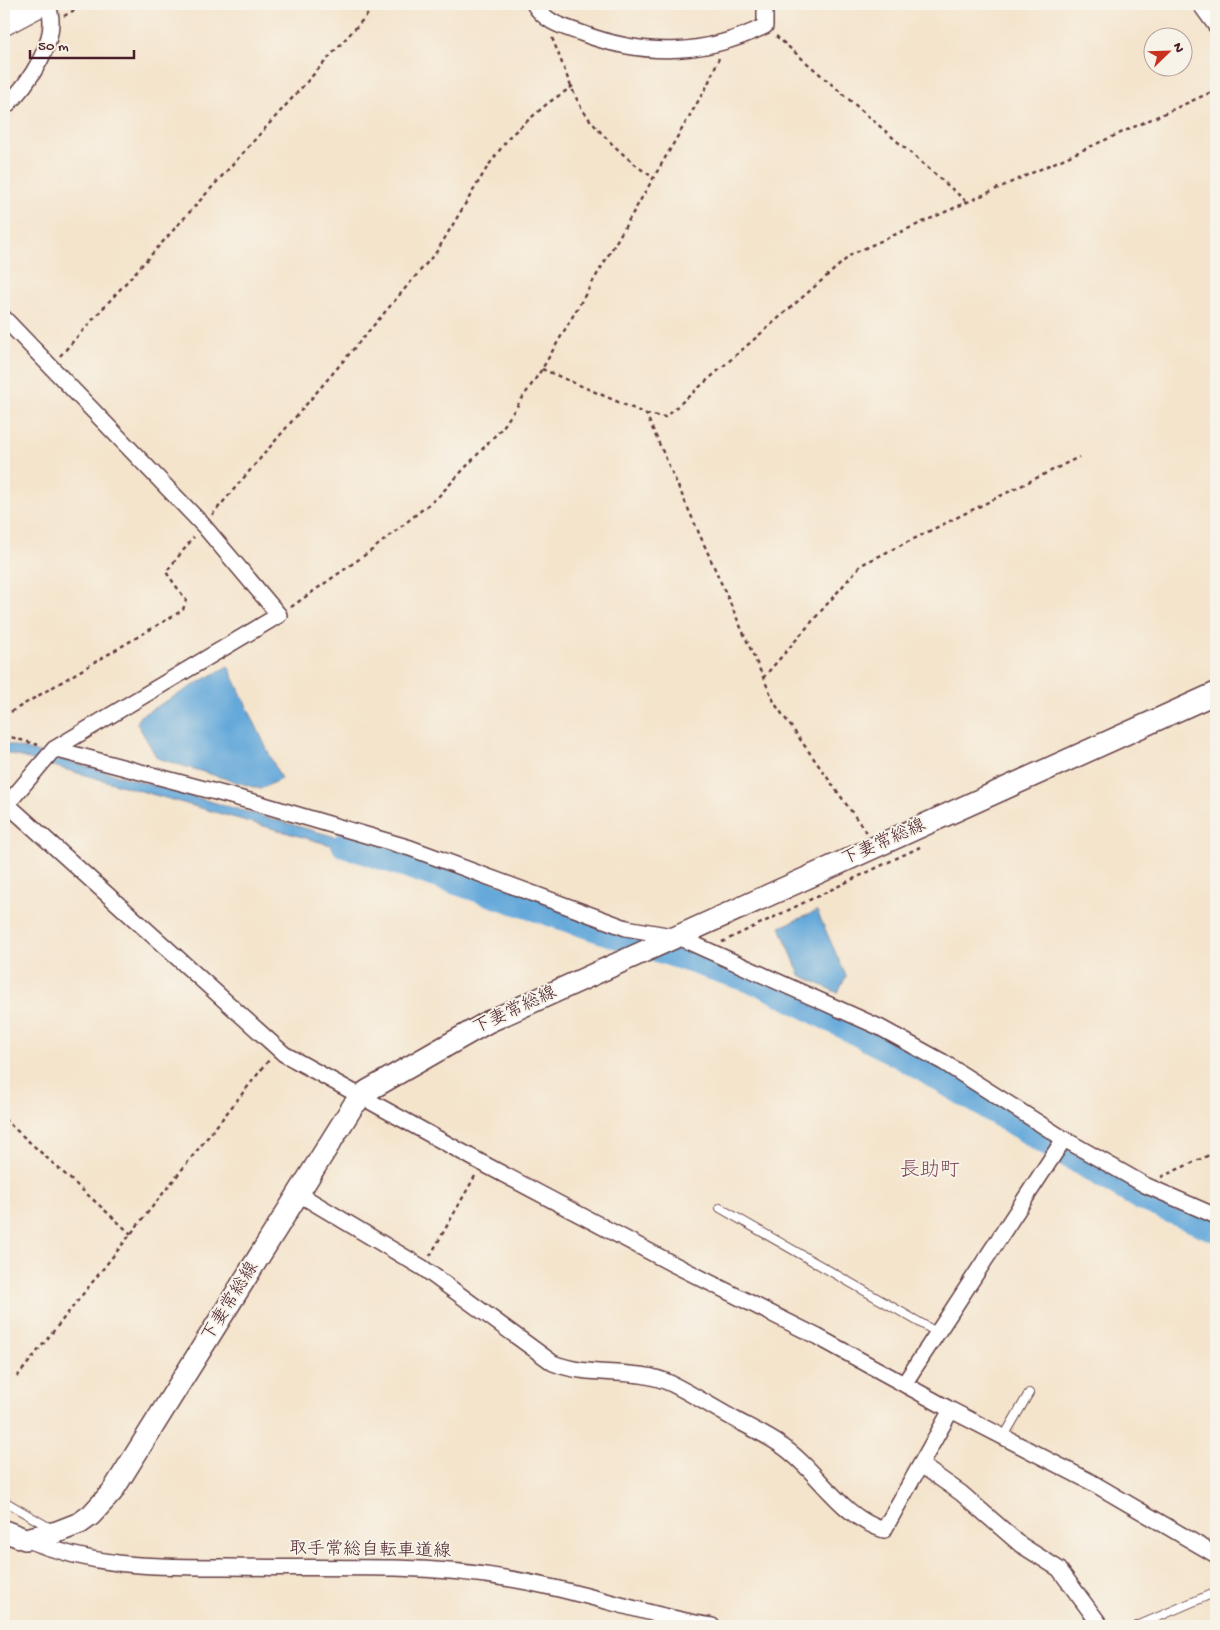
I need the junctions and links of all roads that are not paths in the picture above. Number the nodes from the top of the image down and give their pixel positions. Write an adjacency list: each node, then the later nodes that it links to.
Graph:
1 (47, 4): 5 (street)
2 (534, 4): 3 (street)
3 (765, 4)
4 (1200, 4): 7 (street)
5 (44, 13): 6 (highway); 8 (street)
6 (4, 21)
7 (1216, 26)
8 (4, 108)
9 (4, 318): 11 (street)
10 (1216, 693): 13 (main road, 下妻常総線)
11 (53, 751): 12 (street); 13 (street)
12 (6, 806): 14 (street)
13 (670, 940): 14 (main road, 下妻常総線); 15 (street)
14 (360, 1097): 16 (main road, 下妻常総線); 20 (street)
15 (1064, 1138): 18 (street); 19 (street)
16 (299, 1194): 24 (street); 27 (main road, 下妻常総線)
17 (720, 1208): 19 (lane)
18 (1216, 1216)
19 (938, 1333): 20 (street)
20 (904, 1384): 22 (street)
21 (1029, 1393): 23 (lane)
22 (951, 1410): 23 (street); 24 (street)
23 (1003, 1438): 29 (street)
24 (921, 1465): 32 (street)
25 (4, 1501): 27 (lane)
26 (4, 1531): 28 (main road)
27 (57, 1532): 28 (main road, 下妻常総線)
28 (25, 1539): 31 (street, 取手常総自転車道線)
29 (1216, 1555)
30 (1216, 1592): 33 (lane)
31 (712, 1626)
32 (1101, 1626)
33 (1137, 1626)

